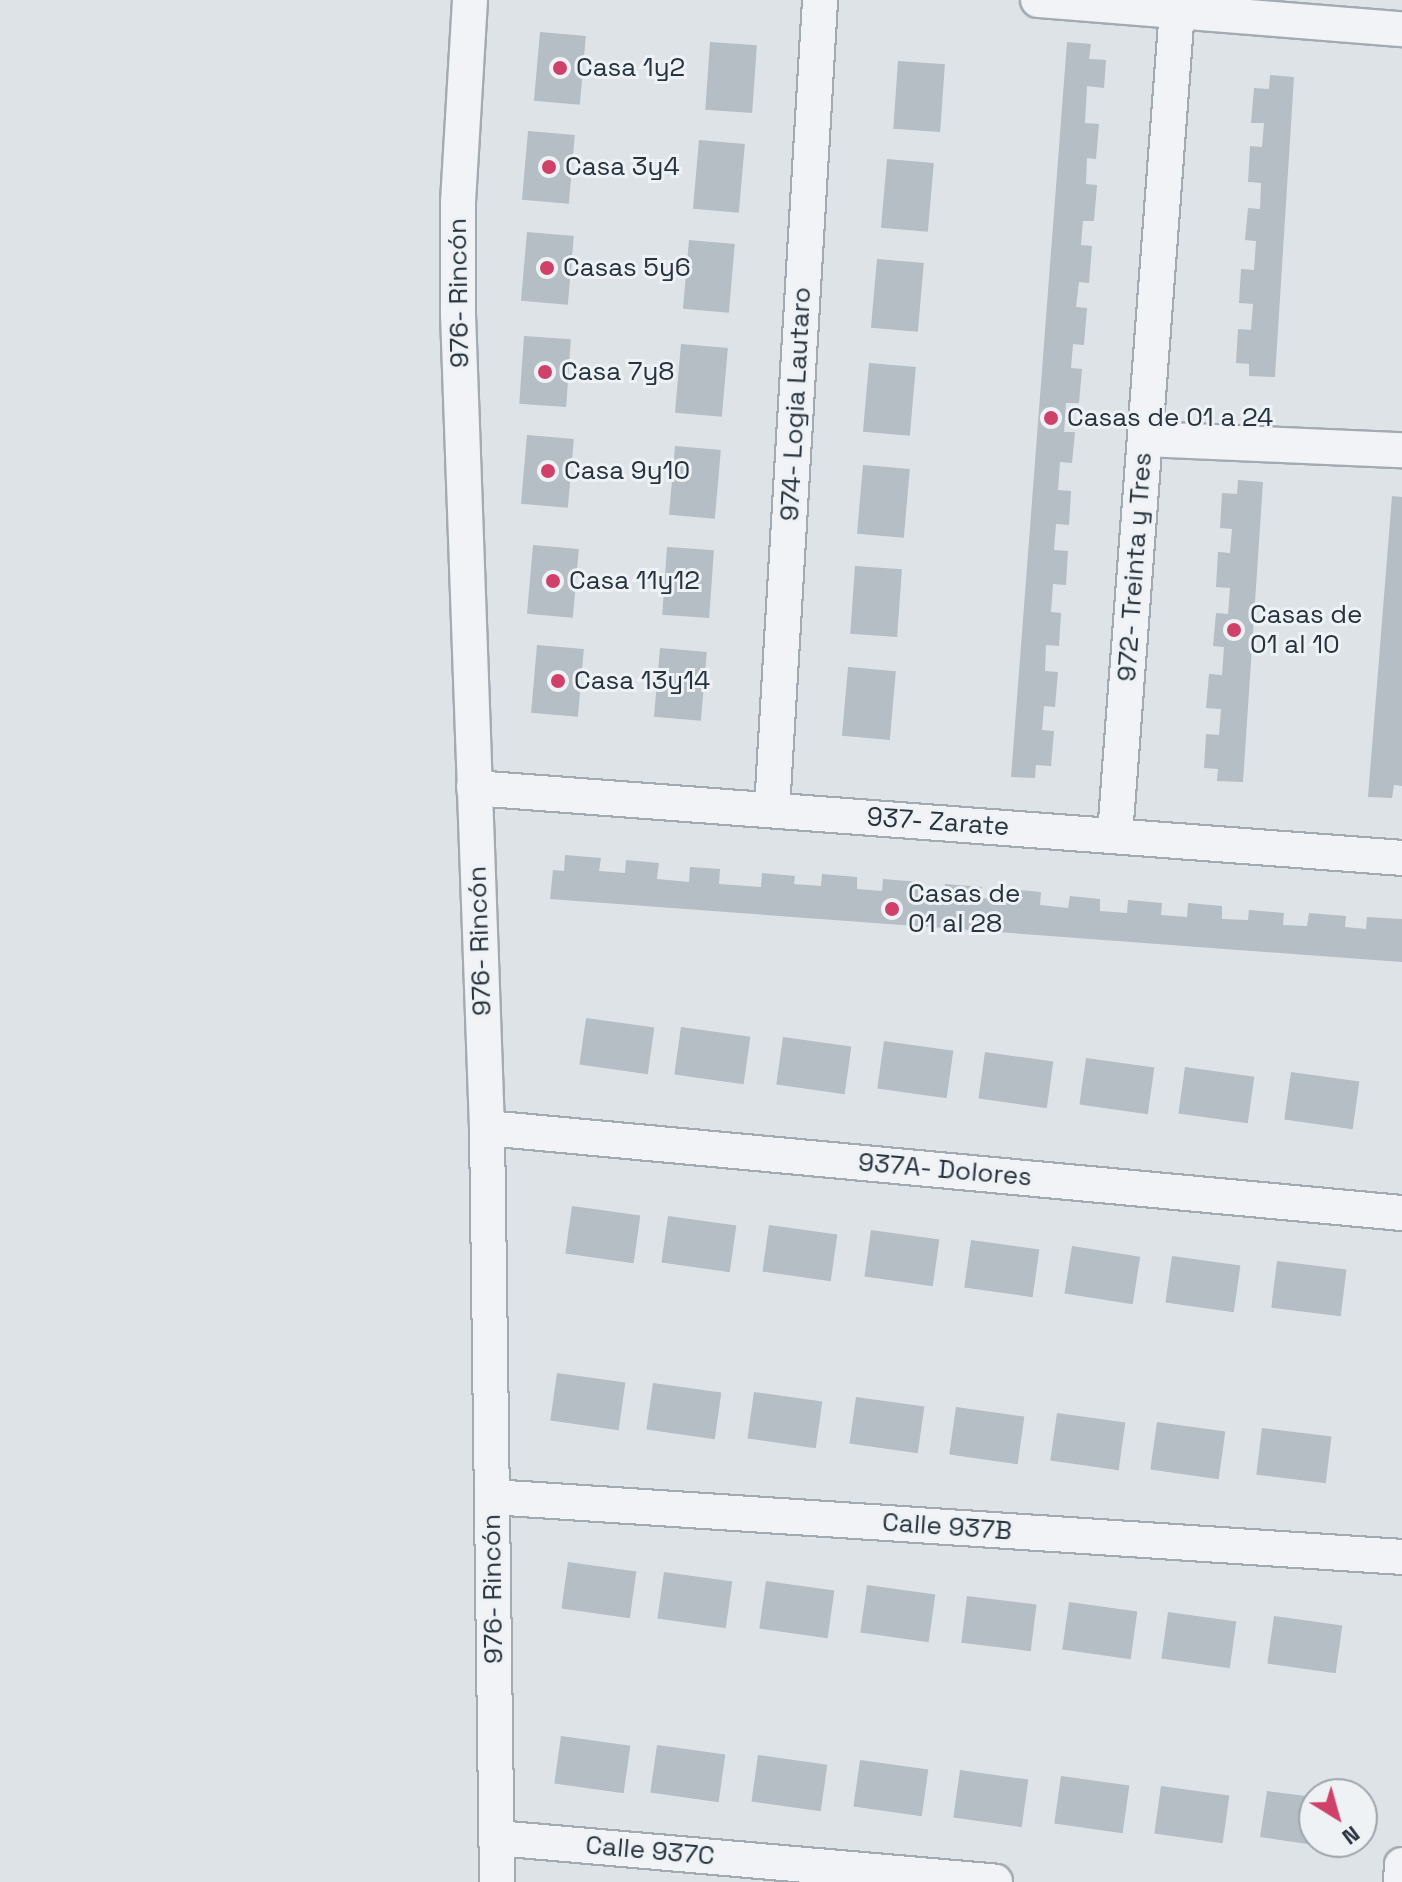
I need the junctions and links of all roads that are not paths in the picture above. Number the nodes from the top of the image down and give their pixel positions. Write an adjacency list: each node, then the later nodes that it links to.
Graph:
1 (470, 0): 8 (street, 976- Rincón)
2 (820, 0): 9 (street, 974- Logia Lautaro)
3 (1038, 0): 4 (street)
4 (1177, 11): 5 (street); 6 (street, 972- Treinta y Tres)
5 (1402, 29)
6 (1145, 439): 7 (street); 10 (street, 972- Treinta y Tres)
7 (1402, 450)
8 (474, 788): 9 (street, 937- Zarate); 12 (street, 976- Rincón)
9 (772, 809): 10 (street, 937- Zarate)
10 (1115, 835): 11 (street, 937- Zarate)
11 (1402, 858)
12 (487, 1128): 13 (street, 937A- Dolores); 14 (street, 976- Rincón)
13 (1402, 1213)
14 (492, 1497): 15 (street, Calle 937B); 16 (street, 976- Rincón)
15 (1402, 1557)
16 (497, 1838): 18 (street, 976- Rincón); 19 (street, Calle 937C)
17 (1402, 1865): 20 (street)
18 (497, 1882)
19 (995, 1882)
20 (1401, 1882)

